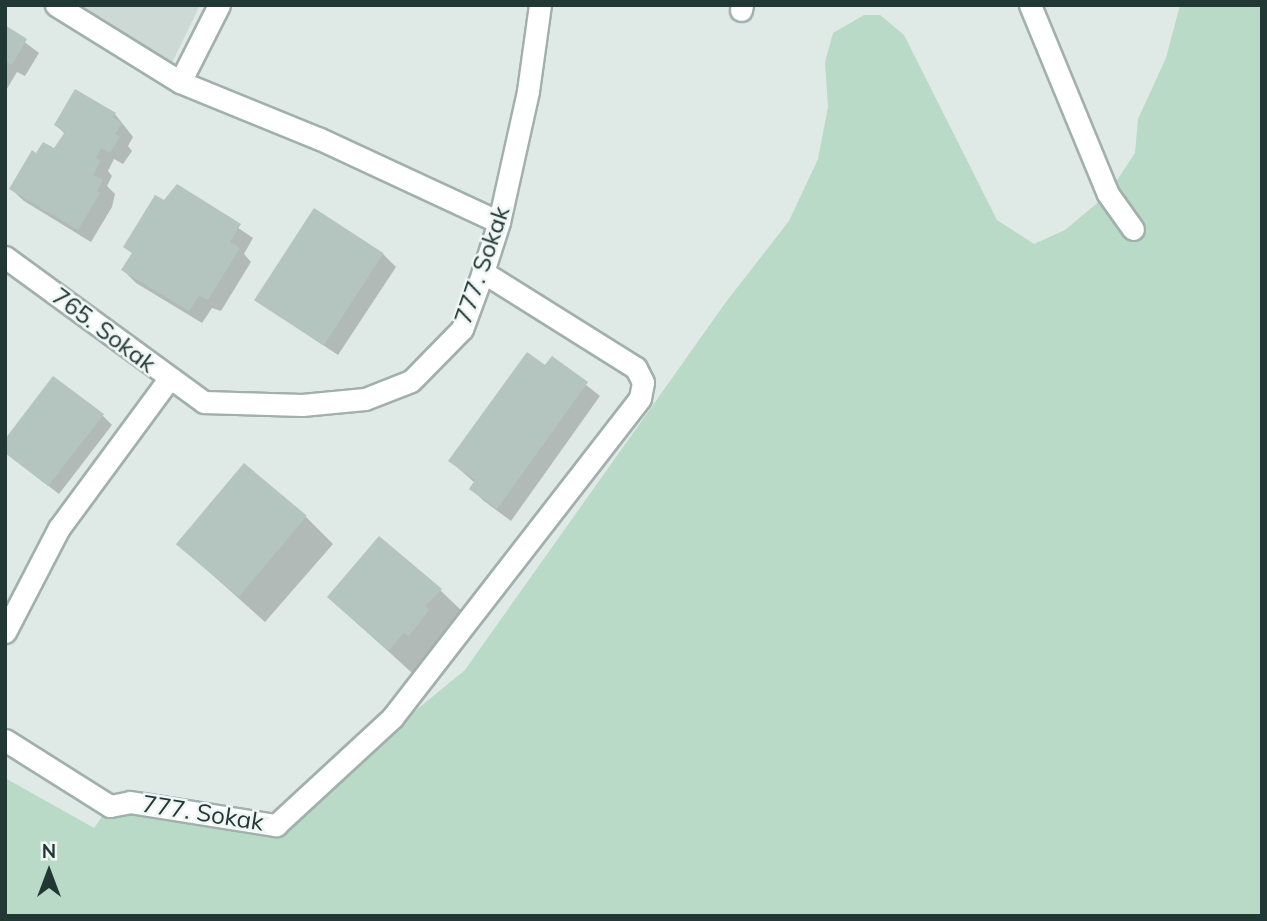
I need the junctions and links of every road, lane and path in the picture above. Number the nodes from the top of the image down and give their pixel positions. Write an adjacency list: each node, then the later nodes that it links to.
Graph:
1 (55, 5): 5 (street)
2 (219, 5): 5 (street)
3 (540, 5): 6 (street, 777. Sokak)
4 (1030, 5): 7 (street)
5 (180, 82): 6 (street)
6 (499, 222): 9 (street, 777. Sokak)
7 (1133, 229)
8 (5, 257): 10 (street, 765. Sokak)
9 (483, 272): 11 (street, 777. Sokak); 13 (street, 777. Sokak)
10 (169, 379): 11 (street, 765. Sokak); 12 (street)
11 (204, 402)
12 (5, 632)
13 (5, 740)

